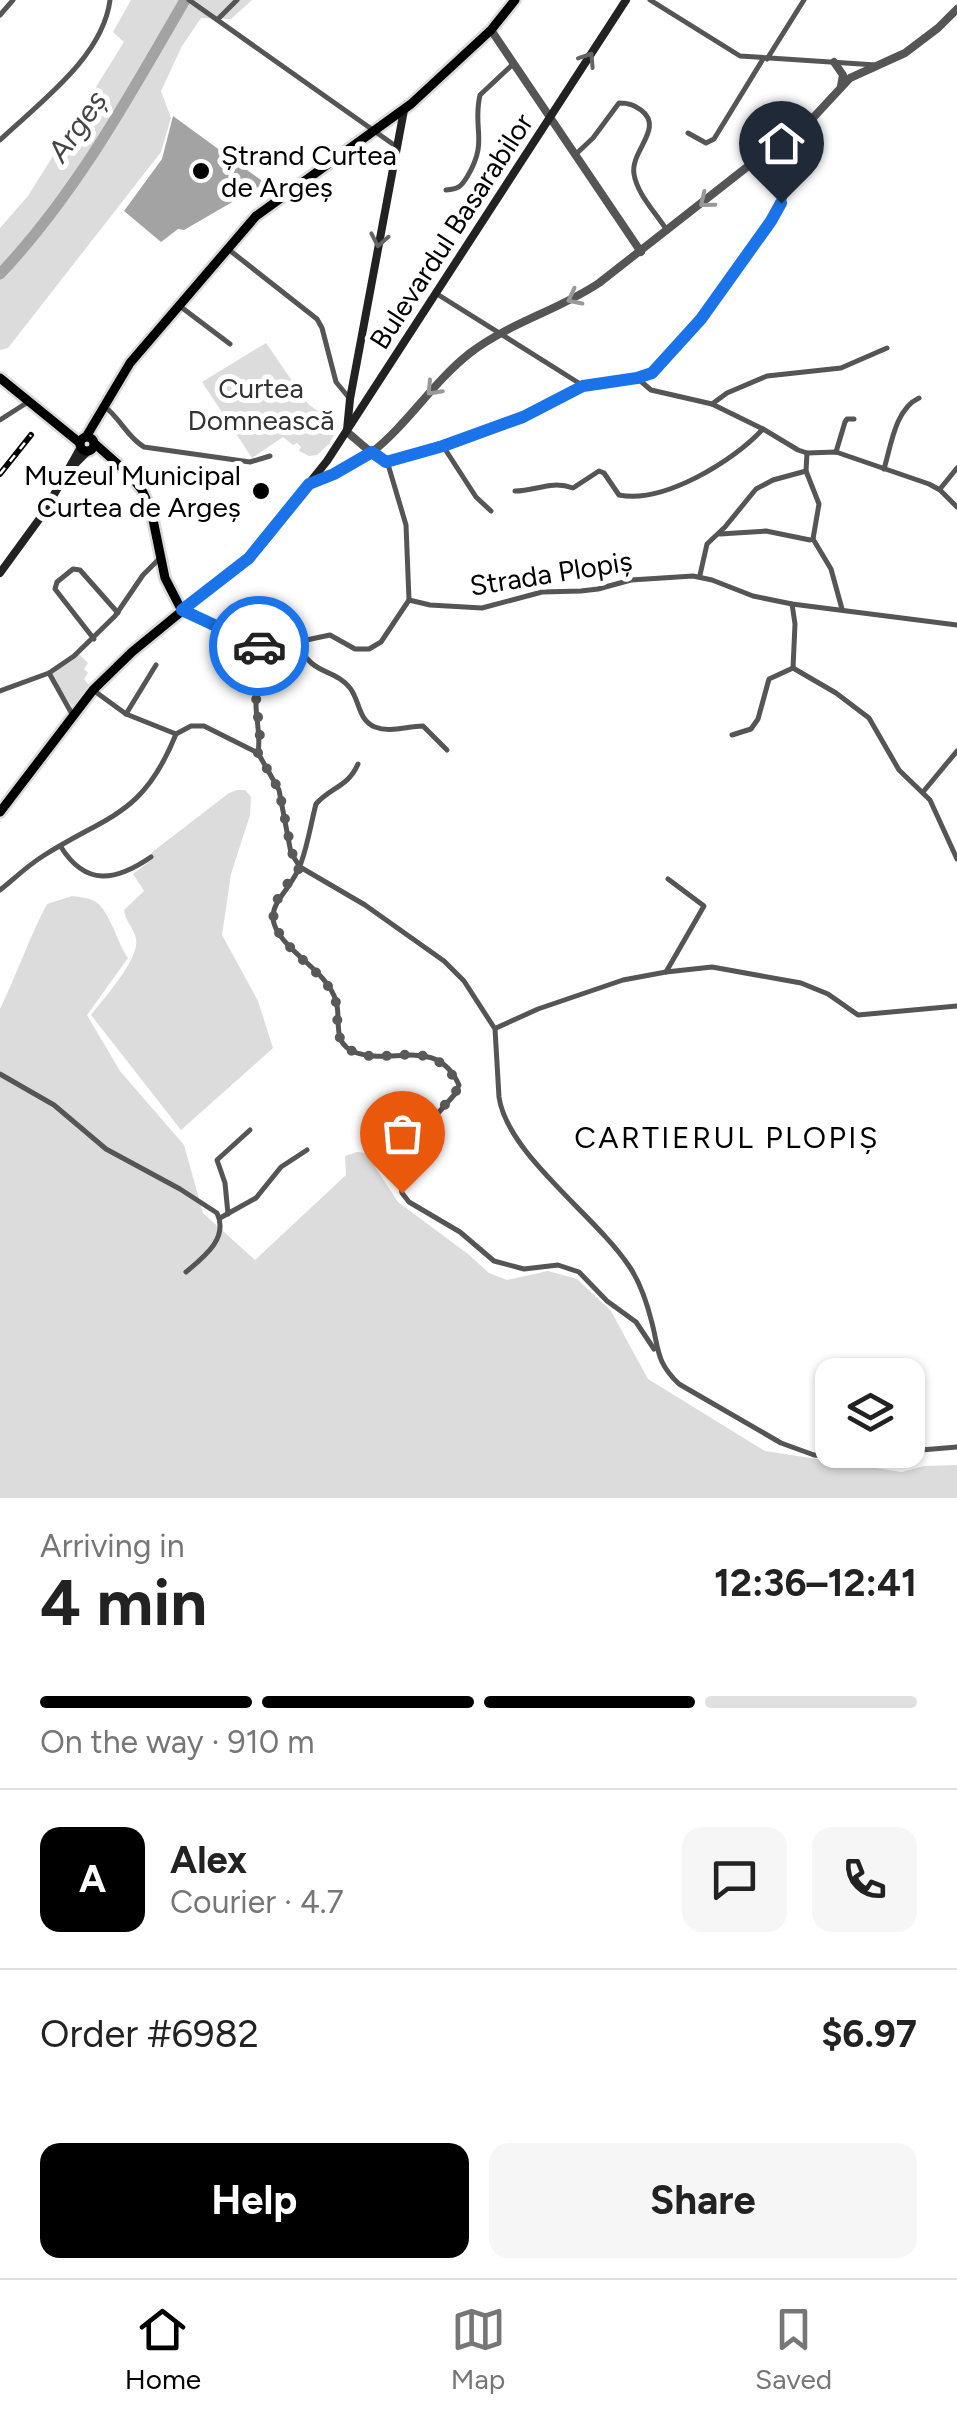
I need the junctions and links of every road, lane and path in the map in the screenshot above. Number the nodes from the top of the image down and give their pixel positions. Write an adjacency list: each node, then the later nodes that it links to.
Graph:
1 (12, 0): 10 (street)
2 (189, 0): 11 (street)
3 (237, 0): 11 (street)
4 (515, 0): 12 (main road)
5 (626, 0): 19 (main road, Bulevardul Basarabilor, one-way to 5)
6 (650, 0): 13 (street)
7 (804, 0): 13 (street)
8 (109, 1): 24 (street)
9 (957, 9): 16 (street)
10 (0, 14)
11 (218, 20): 22 (street)
12 (491, 30): 15 (street); 18 (main road)
13 (765, 59): 14 (street); 23 (street)
14 (834, 62): 16 (street); 17 (street)
15 (513, 64): 19 (street); 27 (street)
16 (878, 66): 17 (street)
17 (841, 86): 20 (street)
18 (404, 110): 22 (main road); 25 (main road)
19 (550, 118): 26 (street); 31 (main road, Bulevardul Basarabilor)
20 (811, 120): 28 (street, one-way to 28); 37 (street)
21 (0, 128): 24 (street)
22 (373, 132): 25 (street); 29 (main road)
23 (688, 132)
24 (2, 138)
25 (397, 147): 40 (main road, one-way to 40)
26 (575, 155): 28 (street); 30 (street)
27 (446, 190)
28 (668, 231): 30 (street)
29 (228, 249): 32 (main road); 40 (street)
30 (641, 252): 33 (street, one-way to 33)
31 (437, 294): 33 (street); 47 (main road, Bulevardul Basarabilor)
32 (180, 306): 34 (street); 43 (main road)
33 (501, 334): 38 (street); 50 (street, one-way to 50)
34 (230, 344)
35 (887, 348): 42 (street)
36 (0, 378): 41 (main road)
37 (637, 378): 38 (street); 42 (street)
38 (583, 386): 49 (street)
39 (919, 398): 56 (street)
40 (350, 399): 47 (main road)
41 (28, 402): 45 (street); 48 (main road)
42 (712, 404): 46 (street)
43 (105, 407): 48 (main road); 53 (street)
44 (854, 419): 51 (street)
45 (0, 420)
46 (764, 429): 52 (street); 60 (street)
47 (347, 432): 50 (street); 58 (main road, Bulevardul Basarabilor)
48 (87, 444): 65 (main road); 66 (main road)
49 (443, 446): 54 (street); 62 (street)
50 (372, 452): 54 (street); 58 (street)
51 (836, 452): 52 (street); 56 (street)
52 (807, 453): 57 (street)
53 (270, 456)
54 (386, 462): 68 (street)
55 (957, 468): 59 (street)
56 (884, 469): 59 (street)
57 (806, 470): 63 (street); 64 (street)
58 (309, 484): 70 (main road, Bulevardul Basarabilor)
59 (940, 490): 61 (street)
60 (515, 492)
61 (957, 507)
62 (491, 511)
63 (718, 534): 64 (street); 67 (street)
64 (813, 539): 71 (street)
65 (160, 559): 70 (main road); 72 (street)
66 (0, 572)
67 (700, 576): 68 (street, Strada Plopiș); 69 (street, Strada Plopiș)
68 (409, 600): 76 (street)
69 (792, 604): 71 (street, Strada Plopiș); 78 (street)
70 (182, 610): 80 (main road); 88 (street)
71 (843, 611): 73 (street, Strada Plopiș)
72 (118, 613): 75 (street); 75 (street)
73 (957, 625)
74 (275, 636): 76 (street)
75 (94, 638): 79 (street)
76 (297, 642): 86 (street)
77 (156, 665): 82 (street)
78 (793, 668): 85 (street); 90 (street)
79 (48, 674): 81 (street); 83 (street)
80 (93, 690): 82 (street); 83 (main road)
81 (0, 691)
82 (126, 714): 84 (street)
83 (73, 716): 91 (main road)
84 (176, 734): 88 (street); 92 (street)
85 (732, 735)
86 (447, 750)
87 (957, 751): 90 (street)
88 (258, 753): 95 (street)
89 (358, 764): 95 (street)
90 (922, 792): 94 (street)
91 (0, 812)
92 (61, 846): 93 (street); 97 (street)
93 (151, 857)
94 (957, 859)
95 (300, 867): 100 (street); 107 (street)
96 (668, 880): 98 (street)
97 (0, 890)
98 (666, 972): 99 (street); 100 (street)
99 (957, 1006)
100 (495, 1029): 107 (street)
101 (0, 1074): 105 (street)
102 (250, 1130): 104 (street)
103 (307, 1150): 104 (street)
104 (228, 1214): 105 (street)
105 (220, 1218): 106 (street)
106 (186, 1272)
107 (658, 1356): 108 (street)
108 (957, 1447)

